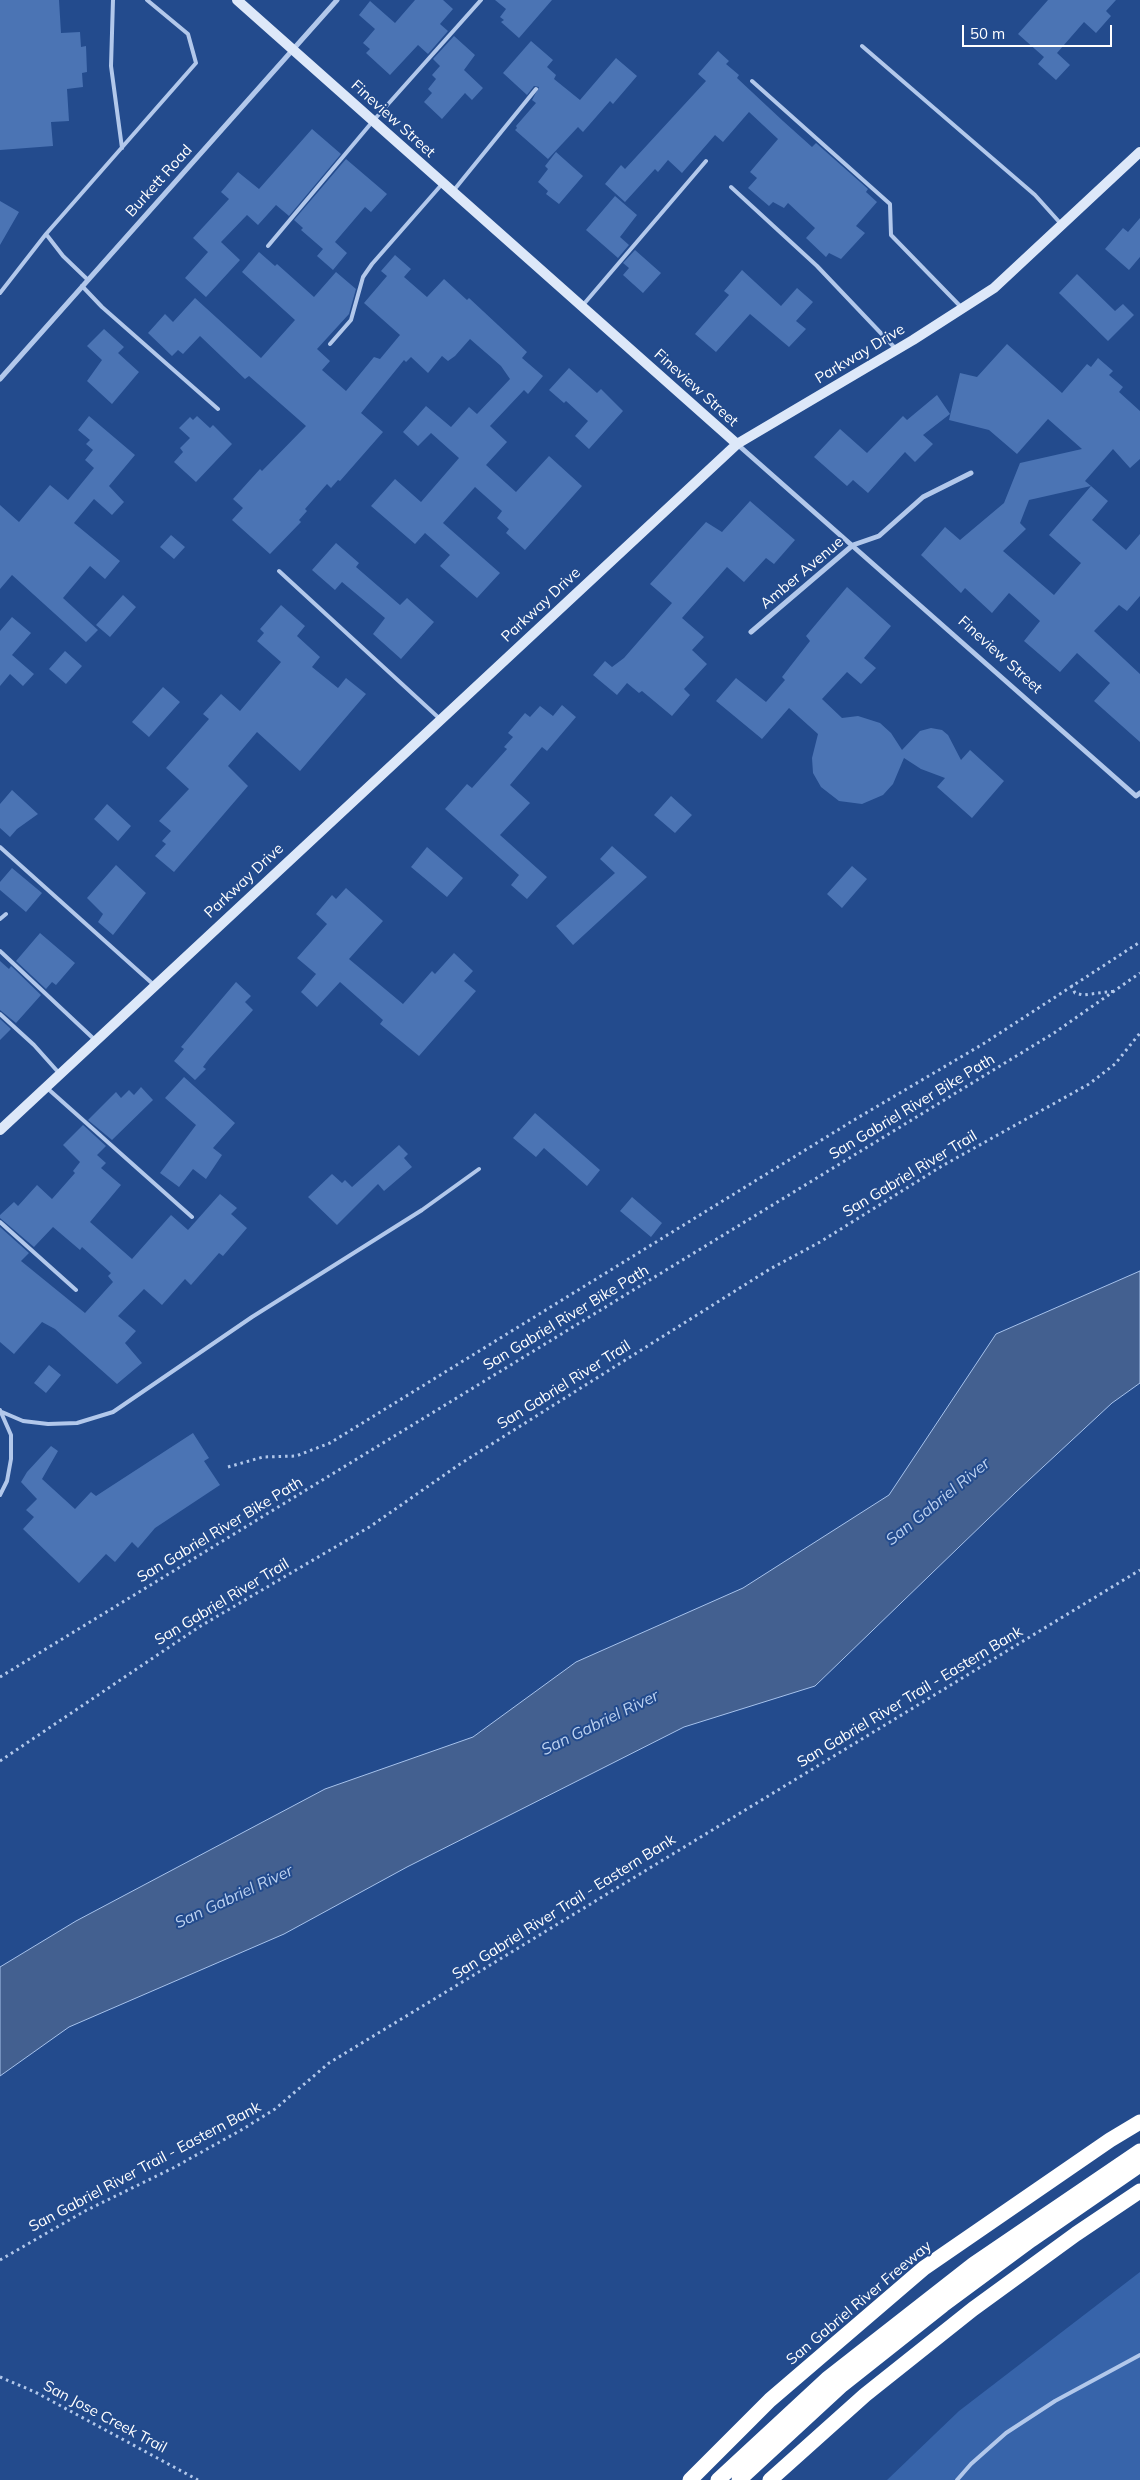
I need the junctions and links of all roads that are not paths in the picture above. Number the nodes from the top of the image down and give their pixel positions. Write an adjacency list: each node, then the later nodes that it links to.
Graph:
1 (112, 0): 13 (lane)
2 (147, 0): 7 (lane)
3 (158, 0): 7 (lane)
4 (237, 0): 9 (street, Fineview Street)
5 (337, 0): 9 (street, Burkett Road)
6 (481, 0): 12 (lane)
7 (153, 5): 13 (lane)
8 (862, 46): 19 (lane)
9 (293, 50): 12 (street, Fineview Street); 22 (street, Burkett Road)
10 (752, 81): 26 (lane)
11 (536, 90): 18 (lane)
12 (373, 121): 16 (street, Fineview Street); 21 (lane)
13 (122, 148): 20 (lane)
14 (1140, 152): 19 (street, Parkway Drive)
15 (706, 161): 25 (lane)
16 (443, 184): 18 (street, Fineview Street); 27 (lane)
17 (731, 187): 28 (lane)
18 (453, 192): 25 (street, Fineview Street)
19 (1062, 225): 26 (street, Parkway Drive)
20 (46, 234): 22 (lane); 24 (lane)
21 (268, 246)
22 (88, 280): 23 (street, Burkett Road)
23 (82, 286): 29 (street, Burkett Road); 30 (lane)
24 (0, 293)
25 (582, 306): 31 (street, Fineview Street)
26 (962, 308): 28 (street, Parkway Drive)
27 (330, 344)
28 (896, 350): 31 (street, Parkway Drive)
29 (0, 379)
30 (218, 409)
31 (736, 444): 33 (street, Fineview Street); 36 (street, Parkway Drive)
32 (971, 473): 33 (street, Amber Avenue)
33 (853, 545): 35 (street, Amber Avenue); 37 (street, Fineview Street)
34 (279, 571): 36 (lane)
35 (751, 632)
36 (440, 719): 42 (street, Parkway Drive)
37 (1138, 795)
38 (0, 847): 42 (lane)
39 (6, 914): 40 (lane)
40 (0, 919)
41 (0, 951): 44 (lane)
42 (154, 985): 44 (street, Parkway Drive)
43 (0, 1014): 45 (lane)
44 (95, 1040): 45 (street, Parkway Drive)
45 (59, 1074): 46 (street, Parkway Drive)
46 (45, 1087): 47 (street, Parkway Drive); 49 (lane)
47 (0, 1130)
48 (479, 1169): 52 (lane)
49 (192, 1217)
50 (0, 1222): 51 (lane)
51 (76, 1290)
52 (1, 1411): 53 (lane)
53 (0, 1495)
54 (1140, 2122): 59 (highway, San Gabriel River Freeway)
55 (1140, 2150): 60 (highway)
56 (1140, 2165): 61 (highway)
57 (1140, 2192): 62 (highway)
58 (1140, 2356): 63 (lane)
59 (690, 2480)
60 (718, 2480)
61 (739, 2480)
62 (770, 2480)
63 (958, 2480)

